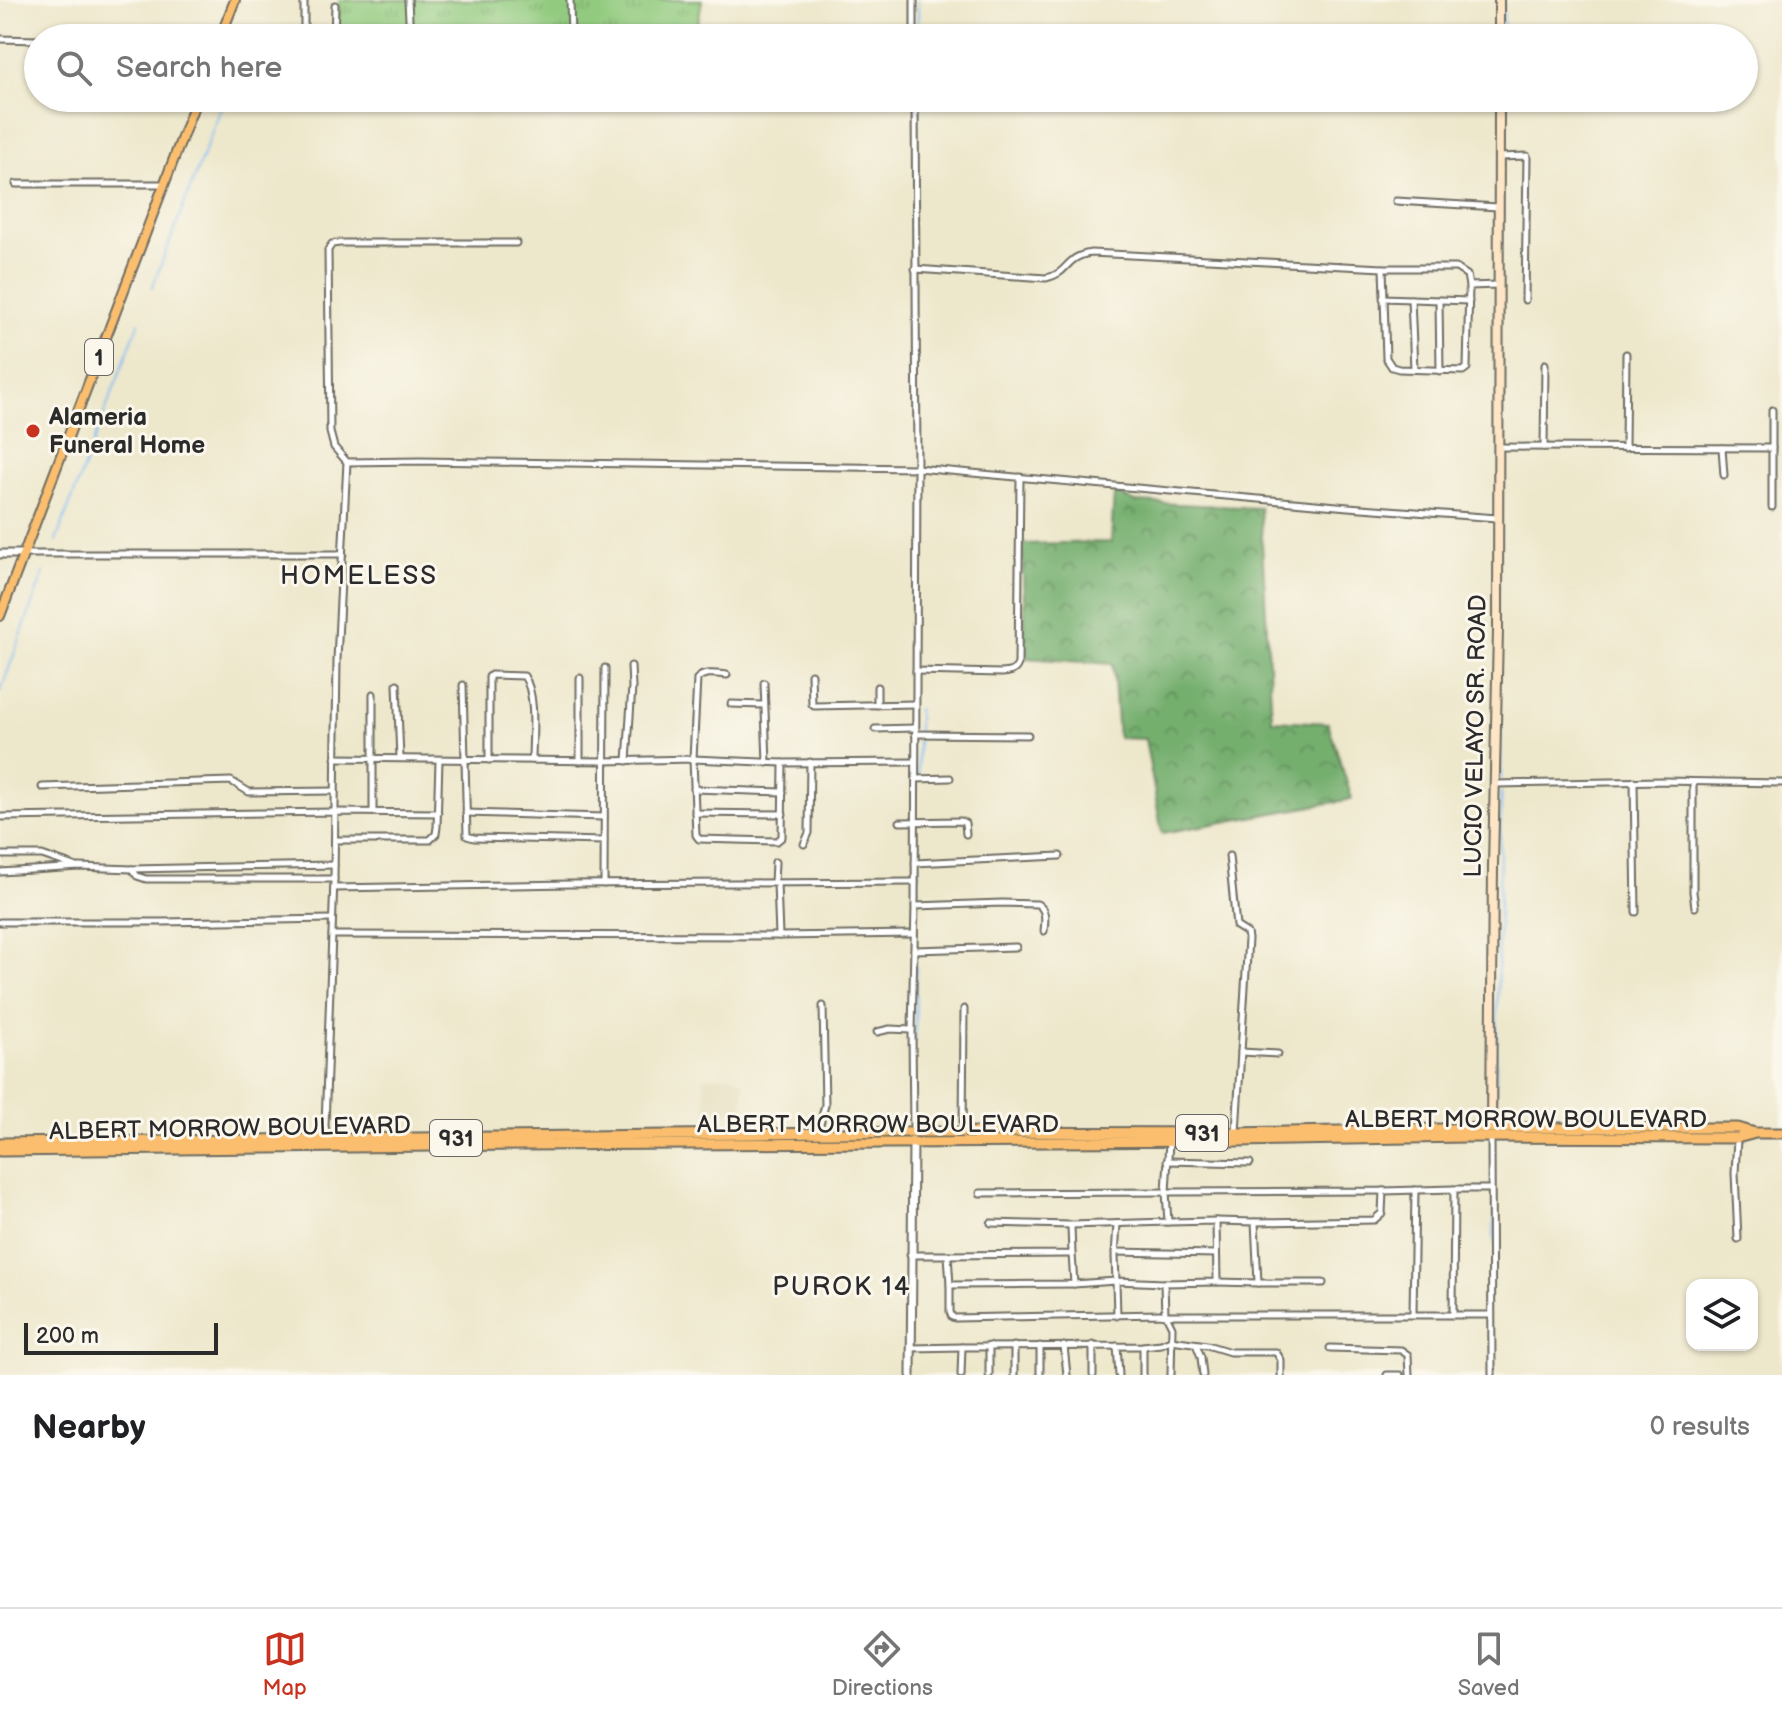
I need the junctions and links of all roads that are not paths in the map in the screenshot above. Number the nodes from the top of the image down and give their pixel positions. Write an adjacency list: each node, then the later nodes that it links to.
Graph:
1 (235, 0): 8 (main road)
2 (304, 0): 9 (street)
3 (408, 0): 11 (street)
4 (570, 0): 12 (street)
5 (914, 0): 13 (street)
6 (1499, 0): 14 (main road)
7 (335, 5): 10 (street)
8 (226, 24)
9 (304, 24)
10 (334, 24)
11 (409, 24)
12 (571, 24)
13 (914, 24)
14 (1499, 24)
15 (0, 39): 16 (street)
16 (24, 40)
17 (192, 112): 22 (main road, 1)
18 (915, 112): 27 (street)
19 (1499, 112): 20 (main road, LUCIO VELAYO SR. ROAD)
20 (1499, 157): 24 (main road, LUCIO VELAYO SR. ROAD); 32 (street)
21 (16, 184): 22 (street)
22 (164, 184): 52 (main road, 1)
23 (1396, 201): 24 (street)
24 (1499, 207): 28 (main road, LUCIO VELAYO SR. ROAD)
25 (516, 243): 45 (street)
26 (1383, 268): 27 (street); 29 (street); 30 (street)
27 (915, 269): 46 (street)
28 (1498, 285): 29 (street); 40 (main road, LUCIO VELAYO SR. ROAD)
29 (1469, 286): 34 (street)
30 (1383, 298): 31 (street); 37 (street)
31 (1411, 299): 33 (street); 37 (street)
32 (1525, 300)
33 (1439, 301): 34 (street); 38 (street)
34 (1469, 301): 38 (street)
35 (1626, 354): 42 (street)
36 (1545, 364): 41 (street)
37 (1414, 369): 38 (street)
38 (1440, 371)
39 (1772, 410): 44 (street)
40 (1498, 447): 41 (street); 50 (main road, LUCIO VELAYO SR. ROAD)
41 (1544, 447): 42 (street)
42 (1625, 448): 43 (street)
43 (1722, 448): 44 (street); 47 (street)
44 (1772, 448): 49 (street)
45 (347, 462): 46 (street); 53 (street)
46 (917, 468): 48 (street); 57 (street)
47 (1724, 475)
48 (1020, 477): 50 (street); 57 (street)
49 (1772, 507)
50 (1497, 518): 93 (main road, LUCIO VELAYO SR. ROAD)
51 (0, 554): 52 (street)
52 (24, 554): 53 (street); 54 (main road, 1)
53 (343, 554): 73 (street)
54 (0, 616)
55 (631, 666): 83 (street)
56 (605, 668): 82 (street)
57 (916, 671): 67 (street)
58 (811, 674): 69 (street)
59 (727, 675): 76 (street)
60 (580, 678): 81 (street)
61 (764, 683): 68 (street)
62 (397, 684): 75 (street)
63 (463, 685): 78 (street)
64 (877, 687): 69 (street)
65 (373, 694): 74 (street)
66 (731, 704): 68 (street)
67 (915, 704): 69 (street); 71 (street)
68 (764, 705): 86 (street)
69 (877, 705)
70 (875, 729): 71 (street)
71 (915, 731): 72 (street); 85 (street)
72 (1028, 735)
73 (335, 758): 74 (street); 96 (street)
74 (373, 758): 75 (street); 99 (street)
75 (400, 758): 77 (street)
76 (693, 759): 83 (street); 86 (street); 95 (street)
77 (439, 760): 78 (street); 100 (street)
78 (465, 760): 79 (street); 101 (street)
79 (489, 760): 80 (street); 80 (street)
80 (532, 760): 81 (street)
81 (580, 761): 82 (street)
82 (604, 761): 83 (street); 105 (street)
83 (627, 761)
84 (810, 762): 85 (street); 87 (street); 111 (street)
85 (915, 762): 89 (street)
86 (767, 763): 87 (street)
87 (783, 763): 97 (street)
88 (950, 778): 89 (street)
89 (916, 779): 107 (street)
90 (1634, 781): 91 (street); 93 (street); 130 (street)
91 (1693, 782): 92 (street); 129 (street)
92 (1782, 783)
93 (1495, 784): 145 (main road, LUCIO VELAYO SR. ROAD)
94 (42, 787): 96 (street)
95 (694, 789): 97 (street); 102 (street)
96 (334, 791): 98 (street)
97 (783, 792): 103 (street)
98 (335, 812): 99 (street); 104 (street); 109 (street)
99 (373, 812): 100 (street)
100 (438, 813): 109 (street)
101 (466, 813): 105 (street); 110 (street)
102 (695, 813): 103 (street); 103 (street)
103 (783, 814)
104 (0, 817)
105 (604, 817): 110 (street)
106 (900, 822): 107 (street)
107 (915, 822): 108 (street); 117 (street)
108 (966, 834)
109 (335, 840): 118 (street)
110 (604, 841): 126 (street)
111 (804, 844)
112 (0, 855): 113 (street)
113 (42, 855): 119 (street); 121 (street)
114 (1060, 856): 117 (street)
115 (1229, 856): 143 (street)
116 (775, 862): 125 (street)
117 (915, 863): 124 (street)
118 (334, 865): 120 (street); 123 (street)
119 (79, 867): 120 (street); 121 (street)
120 (132, 869): 123 (street)
121 (44, 870): 122 (street)
122 (0, 872)
123 (334, 879): 127 (street)
124 (915, 882): 125 (street); 128 (street)
125 (776, 883): 126 (street); 136 (street)
126 (604, 884): 127 (street)
127 (334, 888): 131 (street)
128 (915, 906): 133 (street); 134 (street)
129 (1695, 907)
130 (1636, 912)
131 (332, 919): 132 (street); 135 (street)
132 (0, 922)
133 (1044, 931)
134 (914, 934): 136 (street); 138 (street)
135 (332, 935): 136 (street); 154 (street)
136 (779, 936)
137 (1016, 947): 138 (street)
138 (914, 950): 141 (street)
139 (823, 1006): 150 (street)
140 (964, 1009): 146 (street)
141 (912, 1030): 142 (street); 151 (street)
142 (877, 1032)
143 (1241, 1052): 144 (street); 147 (street)
144 (1278, 1054)
145 (1491, 1132): 147 (highway, ALBERT MORROW BOULEVARD / 931); 148 (highway, ALBERT MORROW BOULEVARD / 931); 152 (highway, ALBERT MORROW BOULEVARD / 931); 153 (highway, ALBERT MORROW BOULEVARD / 931); 160 (street, LUCIO VELAYO SR. ROAD)
146 (963, 1133): 147 (highway, ALBERT MORROW BOULEVARD / 931); 151 (highway, ALBERT MORROW BOULEVARD / 931)
147 (1236, 1133)
148 (1755, 1133): 149 (highway, ALBERT MORROW BOULEVARD / 931); 152 (highway, ALBERT MORROW BOULEVARD / 931)
149 (1782, 1133)
150 (820, 1134): 151 (highway, ALBERT MORROW BOULEVARD / 931); 154 (highway, ALBERT MORROW BOULEVARD / 931)
151 (913, 1138): 153 (highway, ALBERT MORROW BOULEVARD / 931); 154 (highway, ALBERT MORROW BOULEVARD / 931); 175 (street)
152 (1737, 1138): 171 (street)
153 (1169, 1141): 157 (street)
154 (329, 1142): 155 (highway, ALBERT MORROW BOULEVARD / 931); 156 (highway, ALBERT MORROW BOULEVARD / 931)
155 (0, 1143)
156 (0, 1151)
157 (1167, 1161): 158 (street); 163 (street)
158 (1250, 1163)
159 (1454, 1189): 160 (street); 161 (street); 185 (street)
160 (1490, 1189): 187 (street, LUCIO VELAYO SR. ROAD)
161 (1415, 1190): 162 (street); 184 (street)
162 (1383, 1191): 163 (street); 167 (street)
163 (1166, 1192): 164 (street); 166 (street)
164 (980, 1193)
165 (1216, 1221): 166 (street); 167 (street); 174 (street)
166 (1168, 1222): 169 (street)
167 (1255, 1222): 180 (street)
168 (991, 1223): 170 (street)
169 (1117, 1224): 170 (street); 172 (street)
170 (1071, 1225): 173 (street)
171 (1738, 1239)
172 (1115, 1252): 174 (street); 177 (street)
173 (1072, 1254): 176 (street); 182 (street)
174 (1216, 1254): 178 (street)
175 (910, 1255): 176 (street); 199 (street)
176 (948, 1255): 183 (street)
177 (1116, 1281): 179 (street); 182 (street); 188 (street)
178 (1217, 1282): 179 (street); 180 (street)
179 (1164, 1283): 186 (street)
180 (1258, 1283): 181 (street)
181 (1323, 1283)
182 (1074, 1284): 183 (street)
183 (950, 1285): 188 (street)
184 (1413, 1314): 185 (street); 186 (street)
185 (1453, 1314): 187 (street)
186 (1165, 1315): 188 (street); 189 (street)
187 (1491, 1315): 216 (street, LUCIO VELAYO SR. ROAD)
188 (1117, 1316)
189 (1171, 1340): 190 (street); 197 (street); 210 (street)
190 (1196, 1343): 211 (street); 212 (street)
191 (1093, 1345): 195 (street); 196 (street); 207 (street)
192 (989, 1346): 193 (street); 198 (street); 203 (street)
193 (1014, 1346): 194 (street); 204 (street)
194 (1040, 1346): 195 (street); 205 (street)
195 (1064, 1346): 206 (street)
196 (1117, 1346): 197 (street); 208 (street)
197 (1143, 1346): 209 (street)
198 (962, 1347): 199 (street); 202 (street)
199 (911, 1348): 201 (street)
200 (1330, 1348): 215 (street)
201 (911, 1375)
202 (961, 1375)
203 (989, 1375)
204 (1014, 1375)
205 (1040, 1375)
206 (1067, 1375)
207 (1093, 1375)
208 (1119, 1375)
209 (1143, 1375)
210 (1171, 1375)
211 (1203, 1375)
212 (1281, 1375)
213 (1387, 1375): 214 (street)
214 (1400, 1375)
215 (1409, 1375)
216 (1492, 1375)

